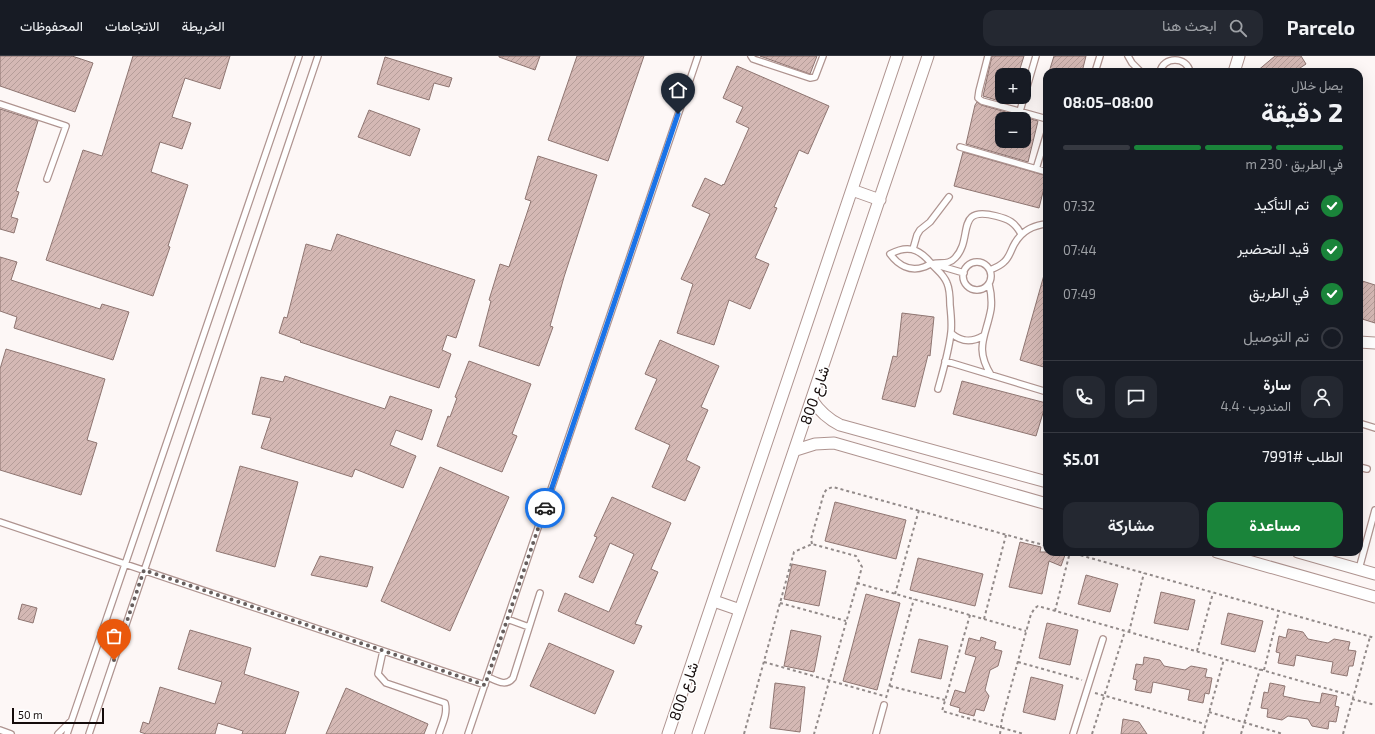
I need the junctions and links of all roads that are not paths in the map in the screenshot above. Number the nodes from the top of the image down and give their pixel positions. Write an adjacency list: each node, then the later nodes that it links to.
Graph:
1 (299, 56): 58 (lane)
2 (318, 56): 60 (lane)
3 (698, 56): 66 (lane)
4 (750, 56): 5 (lane)
5 (823, 56)
6 (897, 56): 26 (street, شارع 800)
7 (928, 56): 28 (street, شارع 800)
8 (988, 56): 19 (lane)
9 (1036, 56): 19 (lane)
10 (1100, 56): 13 (lane)
11 (1128, 56): 14 (lane)
12 (1239, 56): 17 (street)
13 (1096, 68)
14 (1137, 68)
15 (1161, 68): 16 (lane)
16 (1189, 68)
17 (1235, 68)
18 (0, 104): 25 (lane)
19 (1020, 111): 20 (lane)
20 (1043, 117)
21 (1043, 146): 23 (lane)
22 (960, 147): 23 (lane)
23 (1036, 169): 24 (lane)
24 (1043, 171)
25 (47, 179)
26 (852, 190): 28 (street); 64 (street, شارع 800)
27 (949, 197): 31 (lane)
28 (880, 200): 44 (street, شارع 800)
29 (1043, 224): 30 (lane)
30 (1021, 234): 32 (lane); 33 (lane)
31 (913, 249): 32 (lane); 32 (lane)
32 (931, 264): 34 (lane); 36 (lane)
33 (990, 270): 34 (lane); 35 (lane)
34 (964, 273): 35 (lane)
35 (989, 284): 37 (lane)
36 (951, 333): 37 (lane); 40 (lane)
37 (983, 336): 41 (lane)
38 (1363, 342): 39 (street)
39 (1375, 343)
40 (945, 361): 41 (lane); 42 (lane)
41 (991, 375): 43 (lane)
42 (938, 389)
43 (1043, 391)
44 (812, 400): 47 (street, شارع 800); 50 (street)
45 (1363, 424): 46 (lane)
46 (1375, 428)
47 (796, 450): 51 (street); 65 (street, شارع 800)
48 (1363, 468): 49 (lane)
49 (1366, 469)
50 (1043, 481)
51 (1043, 503)
52 (1375, 510): 54 (lane)
53 (0, 522): 58 (lane)
54 (1363, 554)
55 (1231, 556): 63 (street)
56 (1312, 556): 59 (street)
57 (1363, 556): 59 (lane)
58 (124, 564): 60 (lane); 73 (lane)
59 (1359, 569): 61 (street)
60 (144, 570): 69 (lane); 78 (lane)
61 (1375, 574)
62 (540, 593): 67 (lane)
63 (1375, 597)
64 (714, 601): 65 (street); 81 (street, شارع 800)
65 (740, 610): 82 (street, شارع 800)
66 (508, 619): 67 (lane); 70 (lane)
67 (529, 627): 70 (lane)
68 (1103, 639): 84 (lane)
69 (383, 651): 71 (lane); 79 (lane)
70 (488, 677): 71 (lane)
71 (485, 685): 80 (lane)
72 (884, 705): 83 (lane)
73 (71, 721): 76 (lane); 77 (lane)
74 (0, 730): 75 (lane)
75 (11, 734)
76 (58, 734)
77 (67, 734)
78 (89, 734)
79 (439, 734)
80 (468, 734)
81 (668, 734)
82 (698, 734)
83 (876, 734)
84 (1073, 734)

